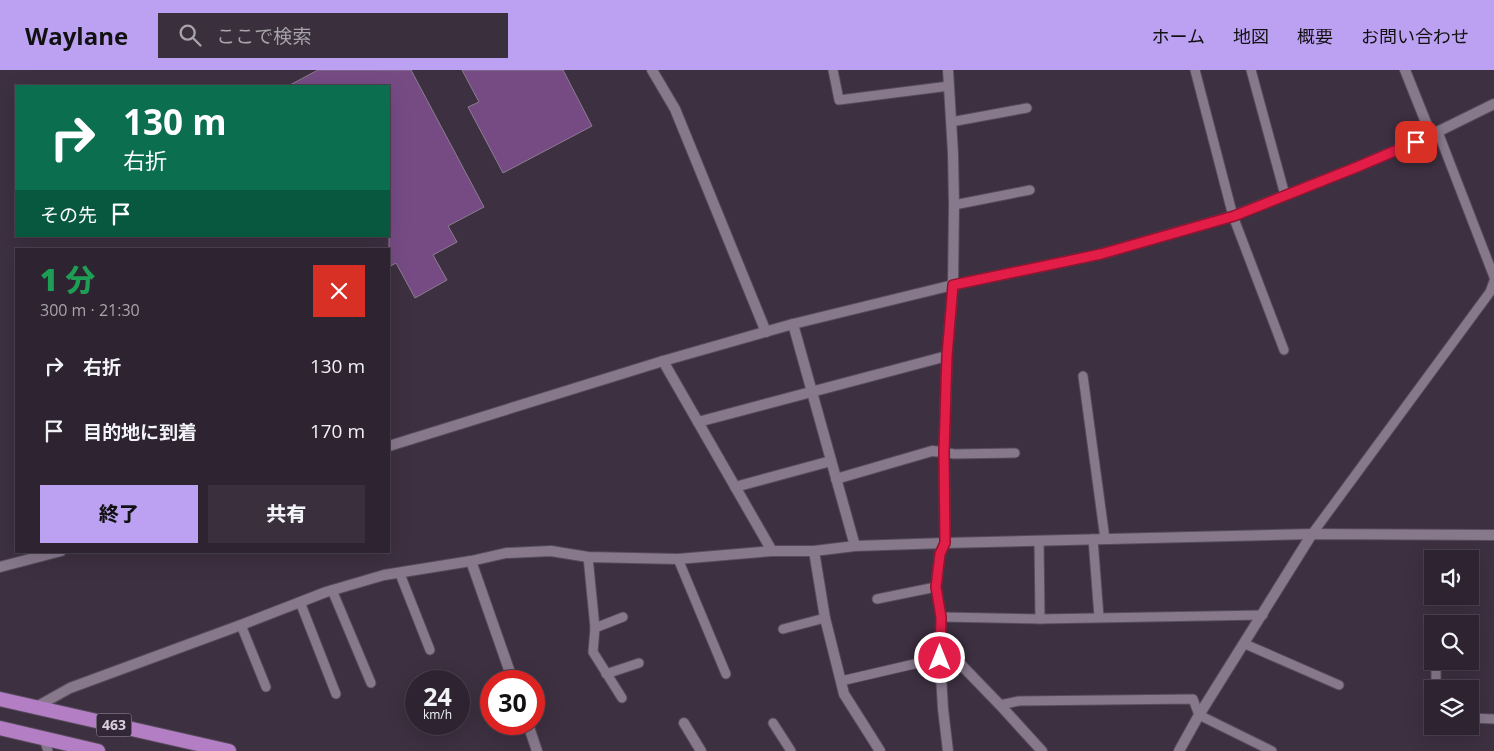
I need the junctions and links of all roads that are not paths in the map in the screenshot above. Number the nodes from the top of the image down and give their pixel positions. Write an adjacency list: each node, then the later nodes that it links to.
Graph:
1 (652, 70): 20 (street)
2 (833, 70): 7 (lane)
3 (948, 70): 7 (street)
4 (1194, 70): 15 (lane)
5 (1251, 70): 13 (lane)
6 (1405, 70): 11 (street)
7 (949, 86): 10 (street)
8 (1494, 104): 11 (street)
9 (1027, 108): 10 (lane)
10 (951, 122): 14 (street)
11 (1434, 134): 13 (street); 16 (lane)
12 (1030, 190): 14 (lane)
13 (1285, 195): 15 (street)
14 (954, 206): 18 (street)
15 (1234, 216): 18 (street); 21 (lane)
16 (1494, 277)
17 (1494, 281): 33 (lane)
18 (953, 285): 19 (street); 22 (street)
19 (793, 324): 20 (street); 25 (street)
20 (766, 332): 23 (street)
21 (1284, 350)
22 (947, 356): 25 (street); 28 (street)
23 (663, 361): 26 (street); 27 (street)
24 (1083, 376): 35 (lane)
25 (812, 393): 26 (street); 30 (street)
26 (698, 422): 32 (street)
27 (390, 446)
28 (944, 452): 29 (lane); 31 (street); 38 (street)
29 (1015, 453)
30 (831, 461): 31 (street); 32 (street)
31 (836, 479): 39 (street)
32 (735, 487): 40 (street)
33 (1312, 534): 34 (street); 35 (street); 52 (street)
34 (1494, 535)
35 (1105, 539): 36 (street)
36 (1093, 540): 37 (street); 55 (lane)
37 (1038, 541): 38 (street); 57 (lane)
38 (945, 543): 39 (street); 48 (street)
39 (855, 546): 41 (street)
40 (772, 551): 41 (street); 44 (street)
41 (814, 551): 56 (street)
42 (52, 553): 46 (street)
43 (588, 557): 44 (street); 45 (street); 59 (lane)
44 (678, 559): 68 (lane)
45 (471, 560): 47 (street); 66 (street)
46 (0, 567)
47 (400, 574): 49 (street); 63 (lane)
48 (936, 587): 50 (lane); 54 (street)
49 (332, 590): 51 (street); 70 (lane)
50 (878, 599)
51 (300, 602): 58 (street); 73 (lane)
52 (1263, 615): 55 (lane); 62 (street)
53 (623, 617): 59 (lane)
54 (941, 617): 57 (lane); 61 (street)
55 (1099, 617): 57 (lane)
56 (825, 618): 60 (lane); 69 (street)
57 (1040, 619)
58 (241, 625): 72 (lane); 77 (street)
59 (595, 628): 67 (lane)
60 (783, 629)
61 (940, 643): 64 (street); 76 (street)
62 (1244, 644): 71 (lane); 78 (street)
63 (430, 650)
64 (940, 658): 69 (lane); 93 (street)
65 (639, 663): 67 (lane)
66 (509, 670)
67 (606, 674): 74 (lane)
68 (726, 674)
69 (841, 681): 92 (street)
70 (371, 683)
71 (1339, 685)
72 (266, 687)
73 (336, 694)
74 (622, 698)
75 (0, 699): 77 (highway, 463)
76 (1000, 705): 78 (lane); 86 (street)
77 (36, 707): 88 (highway, 463)
78 (1199, 715): 94 (street); 95 (lane)
79 (1479, 718): 80 (lane)
80 (1494, 719)
81 (684, 723): 90 (street)
82 (773, 723): 91 (lane)
83 (0, 728): 85 (highway, 463)
84 (532, 735): 89 (street)
85 (46, 745): 87 (highway, 463)
86 (1039, 750)
87 (98, 751)
88 (228, 751)
89 (537, 751)
90 (701, 751)
91 (791, 751)
92 (880, 751)
93 (948, 751)
94 (1179, 751)
95 (1272, 751)

